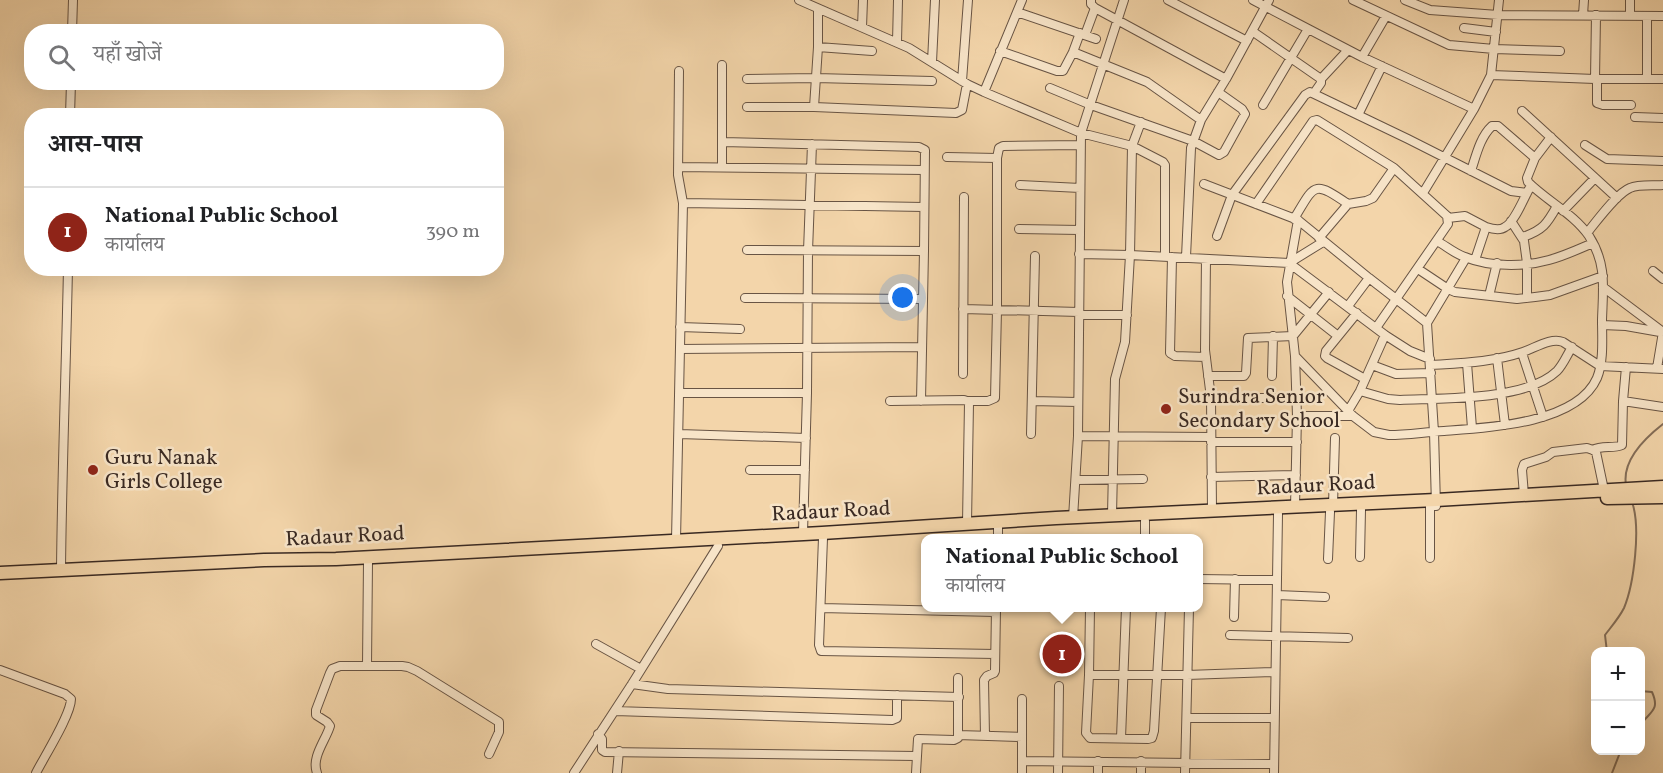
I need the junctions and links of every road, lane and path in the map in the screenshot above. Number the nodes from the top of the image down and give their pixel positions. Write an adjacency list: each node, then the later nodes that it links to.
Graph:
1 (73, 0): 28 (street)
2 (799, 0): 18 (street)
3 (863, 0): 29 (street)
4 (898, 0): 37 (street)
5 (935, 0): 47 (street)
6 (969, 0): 61 (street)
7 (1021, 0): 19 (street)
8 (1124, 0): 27 (street)
9 (1168, 0): 36 (street)
10 (1253, 0): 16 (street)
11 (1353, 0): 24 (street)
12 (1405, 0): 20 (street)
13 (1499, 0): 20 (street)
14 (1584, 0): 21 (street)
15 (1630, 0): 23 (street)
16 (1267, 3): 31 (street); 32 (street)
17 (1093, 4): 27 (street); 34 (street)
18 (818, 9): 29 (street); 38 (street)
19 (1017, 12): 34 (street); 42 (street)
20 (1498, 15): 21 (street); 33 (street)
21 (1583, 15): 22 (street)
22 (1596, 15): 23 (street); 57 (street)
23 (1630, 15): 25 (street)
24 (1386, 16): 39 (street); 45 (street)
25 (1647, 16): 26 (street); 58 (street)
26 (1663, 16)
27 (1117, 20): 48 (street); 55 (street)
28 (72, 24)
29 (862, 27): 37 (street)
30 (1464, 28): 33 (street)
31 (1308, 29): 40 (street); 46 (street)
32 (1252, 32): 36 (street); 46 (street)
33 (1496, 32): 39 (street)
34 (1082, 34): 35 (street); 44 (street)
35 (1096, 39)
36 (1247, 41): 55 (street)
37 (897, 42): 47 (street)
38 (818, 47): 41 (street); 53 (street)
39 (1494, 49): 43 (street); 52 (street)
40 (1348, 50): 45 (street); 56 (street)
41 (872, 51)
42 (1000, 51): 44 (street); 64 (street)
43 (1560, 51)
44 (1073, 52): 48 (street)
45 (1362, 57): 50 (street)
46 (1291, 58): 56 (street); 68 (street)
47 (932, 62): 61 (street)
48 (1102, 63): 67 (street); 78 (street)
49 (722, 65): 83 (street)
50 (1382, 66): 73 (street); 75 (street)
51 (679, 71): 93 (street)
52 (1491, 75): 57 (street); 73 (street)
53 (816, 78): 54 (street); 60 (street); 71 (street)
54 (747, 79)
55 (1226, 79): 65 (street)
56 (1321, 79): 66 (street)
57 (1596, 79): 58 (street); 69 (street)
58 (1647, 79): 59 (street)
59 (1663, 79)
60 (932, 81)
61 (965, 83): 64 (street); 71 (street)
62 (1050, 88): 67 (street)
63 (71, 90): 72 (street)
64 (984, 92): 80 (street)
65 (1218, 92): 78 (street); 82 (street)
66 (1314, 93): 75 (street); 106 (street)
67 (1091, 105): 79 (street); 80 (street)
68 (1263, 105)
69 (1631, 105)
70 (747, 107): 71 (street)
71 (814, 107)
72 (70, 108)
73 (1474, 109): 90 (street)
74 (1522, 111): 81 (street)
75 (1358, 115): 90 (street)
76 (1635, 117): 77 (street)
77 (1663, 118)
78 (1201, 120): 82 (street)
79 (1141, 122): 82 (street); 87 (street)
80 (1081, 132): 85 (street); 87 (street)
81 (1551, 137): 91 (street); 99 (street)
82 (1194, 141): 134 (street)
83 (723, 142): 84 (street); 94 (street)
84 (812, 144): 96 (street); 97 (street)
85 (1080, 145): 89 (street); 103 (street)
86 (1585, 145): 92 (street)
87 (1132, 146): 131 (street); 133 (street)
88 (948, 157): 89 (street)
89 (997, 158): 159 (street)
90 (1445, 158): 98 (street); 105 (street)
91 (1535, 158): 98 (street); 104 (street)
92 (1663, 161)
93 (678, 167): 94 (street); 109 (street)
94 (722, 167): 96 (street)
95 (1394, 168): 105 (street); 110 (street); 111 (street)
96 (810, 169): 97 (street); 112 (street)
97 (924, 170): 113 (street)
98 (1471, 171): 104 (street)
99 (1595, 178): 108 (street); 114 (street)
100 (1204, 184): 106 (street)
101 (1020, 185): 103 (street)
102 (1663, 185): 108 (street)
103 (1080, 188): 120 (street)
104 (1529, 189): 114 (street); 117 (street)
105 (1423, 193): 115 (street)
106 (1232, 195): 110 (street); 122 (street)
107 (964, 197): 158 (street)
108 (1617, 198): 121 (street)
109 (683, 203): 112 (street); 167 (street)
110 (1256, 204): 116 (street)
111 (1348, 204): 116 (street); 124 (street)
112 (809, 205): 113 (street); 129 (street)
113 (924, 207): 128 (street)
114 (1560, 208): 121 (street); 123 (street)
115 (1448, 218): 118 (street); 125 (street)
116 (1296, 220): 124 (street); 138 (street)
117 (1511, 221): 118 (street); 123 (street)
118 (1486, 227): 137 (street)
119 (1019, 229): 120 (street)
120 (1080, 230): 130 (street)
121 (1587, 233): 126 (street)
122 (1217, 236)
123 (1523, 237): 140 (street)
124 (1321, 240): 138 (street); 145 (street)
125 (1437, 241): 136 (street); 141 (street)
126 (1593, 243): 140 (street); 144 (street)
127 (747, 250): 129 (street)
128 (924, 250): 129 (street); 155 (street)
129 (808, 251): 153 (street)
130 (1079, 254): 131 (street); 162 (street)
131 (1130, 255): 133 (street); 163 (street)
132 (1035, 256): 160 (street)
133 (1169, 257): 134 (street); 181 (street)
134 (1186, 257): 135 (street)
135 (1206, 258): 138 (street); 181 (street)
136 (1466, 258): 137 (street); 148 (street)
137 (1475, 260): 139 (street)
138 (1289, 263): 149 (street); 150 (street)
139 (1497, 263): 140 (street); 151 (street)
140 (1527, 263): 154 (street)
141 (1418, 269): 148 (street); 156 (street)
142 (1653, 271): 146 (street)
143 (68, 276): 257 (street)
144 (1603, 276): 147 (street); 154 (street)
145 (1369, 278): 156 (street); 157 (street)
146 (1663, 279)
147 (1603, 287): 166 (street); 170 (street)
148 (1448, 289): 151 (street); 165 (street)
149 (1329, 292): 157 (street); 164 (street)
150 (1287, 296): 164 (street); 173 (street)
151 (1489, 296): 154 (street)
152 (745, 298): 153 (street)
153 (807, 298): 155 (street); 175 (street)
154 (1527, 298)
155 (923, 299): 176 (street)
156 (1397, 299): 165 (street); 168 (street)
157 (1348, 306): 161 (street)
158 (963, 309): 159 (street); 189 (street)
159 (997, 310): 160 (street); 204 (street)
160 (1034, 310): 162 (street); 205 (street)
161 (1357, 313): 168 (street); 174 (street)
162 (1079, 314): 163 (street); 207 (street)
163 (1127, 315): 218 (street)
164 (1311, 315): 173 (street); 174 (street)
165 (1427, 323): 185 (street)
166 (1602, 325): 170 (street); 186 (street)
167 (680, 327): 169 (street); 178 (street)
168 (1376, 328): 171 (street)
169 (740, 329)
170 (1663, 332): 188 (street)
171 (1385, 335): 184 (street); 185 (street)
172 (1273, 336): 173 (street); 190 (street); 191 (street)
173 (1293, 336): 180 (street)
174 (1338, 336): 192 (street)
175 (807, 347): 176 (street); 178 (street); 196 (street)
176 (922, 347): 203 (street)
177 (1572, 347): 179 (street); 186 (street); 193 (street)
178 (680, 349): 195 (street)
179 (1522, 352): 182 (street); 193 (street)
180 (1295, 356): 209 (street); 210 (street)
181 (1206, 357): 190 (street)
182 (1497, 358): 183 (street); 197 (street)
183 (1467, 363): 185 (street); 198 (street)
184 (1372, 365): 185 (street); 192 (street)
185 (1431, 365): 201 (street)
186 (1600, 366): 187 (street); 211 (street)
187 (1626, 367): 188 (street); 206 (street)
188 (1660, 369)
189 (963, 374)
190 (1208, 376): 199 (street)
191 (1272, 376)
192 (1365, 379): 194 (street)
193 (1531, 385): 197 (street); 211 (street)
194 (1360, 391): 201 (street); 209 (street)
195 (679, 393): 196 (street); 215 (street)
196 (807, 393): 219 (street)
197 (1502, 393): 198 (street); 212 (street)
198 (1470, 396): 201 (street); 213 (street)
199 (1211, 398): 200 (street); 221 (street)
200 (1274, 398)
201 (1432, 398): 214 (street)
202 (890, 401): 203 (street)
203 (921, 401): 204 (street)
204 (967, 401): 246 (street)
205 (1032, 401): 207 (street); 216 (street)
206 (1623, 401): 208 (street); 223 (street)
207 (1078, 402): 217 (street)
208 (1663, 407)
209 (1350, 414): 210 (street); 214 (street)
210 (1297, 416): 222 (street)
211 (1543, 417): 212 (street)
212 (1505, 425): 213 (street)
213 (1472, 428): 214 (street)
214 (1434, 432): 237 (street)
215 (678, 434): 219 (street); 251 (street)
216 (1031, 434)
217 (1078, 436): 218 (street); 229 (street)
218 (1114, 436): 221 (street); 230 (street)
219 (806, 438): 225 (street)
220 (1335, 438): 239 (street)
221 (1211, 439): 222 (street); 227 (street)
222 (1297, 442): 226 (street)
223 (1593, 450): 232 (street); 235 (street)
224 (750, 470): 225 (street)
225 (805, 470): 248 (street)
226 (1296, 475): 227 (street); 238 (street)
227 (1212, 477): 240 (street)
228 (1143, 479): 230 (street)
229 (1076, 480): 230 (street); 244 (street)
230 (1113, 480): 243 (street)
231 (1663, 487): 233 (main road, Radaur Road)
232 (1604, 490): 234 (main road, Radaur Road); 235 (main road, Radaur Road)
233 (1637, 493): 234 (main road, Radaur Road); 236 (main road, Radaur Road)
234 (1620, 494): 237 (main road, Radaur Road)
235 (1524, 495): 237 (main road, Radaur Road)
236 (1663, 496)
237 (1434, 504): 239 (main road, Radaur Road); 241 (main road, Radaur Road); 254 (street)
238 (1295, 507): 239 (main road, Radaur Road); 240 (main road, Radaur Road)
239 (1331, 508): 241 (main road, Radaur Road); 242 (main road, Radaur Road); 255 (street)
240 (1212, 510): 243 (main road, Radaur Road)
241 (1361, 510): 253 (street)
242 (1278, 514): 245 (main road, Radaur Road); 262 (street)
243 (1112, 515): 244 (main road, Radaur Road)
244 (1073, 518): 247 (main road, Radaur Road)
245 (1145, 521): 247 (main road, Radaur Road); 249 (street)
246 (967, 524): 247 (main road, Radaur Road); 248 (main road, Radaur Road)
247 (998, 530): 250 (main road, Radaur Road)
248 (803, 533): 251 (main road, Radaur Road)
249 (1145, 534)
250 (823, 538): 252 (main road, Radaur Road); 265 (street)
251 (676, 540): 257 (main road, Radaur Road)
252 (717, 546): 256 (main road, Radaur Road); 279 (street)
253 (1360, 557)
254 (1430, 558)
255 (1328, 559)
256 (368, 562): 259 (main road, Radaur Road); 278 (street)
257 (60, 569): 258 (main road, Radaur Road)
258 (0, 573)
259 (0, 579)
260 (1203, 579): 261 (street)
261 (1235, 579): 262 (street); 272 (street)
262 (1277, 580): 263 (street)
263 (1277, 596): 264 (street); 274 (street)
264 (1325, 597)
265 (821, 608): 266 (street); 277 (street)
266 (921, 609)
267 (996, 612): 277 (street)
268 (1090, 612): 283 (street)
269 (1126, 612): 284 (street)
270 (1161, 612): 282 (street)
271 (1189, 612): 285 (street)
272 (1234, 617)
273 (1230, 635): 274 (street)
274 (1276, 637): 275 (street); 281 (street)
275 (1348, 638)
276 (596, 644): 279 (street)
277 (995, 654): 297 (street)
278 (367, 666): 301 (street); 310 (street)
279 (641, 669): 287 (street)
280 (0, 670): 309 (street)
281 (1275, 672): 285 (street); 294 (street)
282 (1157, 674): 284 (street); 285 (street); 299 (street)
283 (1089, 675): 284 (street); 299 (street)
284 (1123, 675): 299 (street)
285 (1187, 675): 293 (street)
286 (958, 678): 290 (street)
287 (632, 684): 289 (street); 292 (street)
288 (1059, 686): 303 (street)
289 (897, 695): 290 (street); 292 (street)
290 (959, 697): 296 (street)
291 (1022, 699): 298 (street)
292 (615, 711): 295 (street)
293 (1187, 718): 294 (street); 307 (street)
294 (1274, 718): 308 (street)
295 (598, 734): 300 (street); 311 (street)
296 (958, 735): 297 (street); 302 (street)
297 (985, 736): 298 (street)
298 (1022, 737): 304 (street)
299 (1120, 738)
300 (619, 751): 302 (street); 312 (street)
301 (489, 754)
302 (916, 756): 313 (street)
303 (1059, 760): 304 (street); 305 (street); 315 (street)
304 (1022, 761): 314 (street)
305 (1098, 761): 306 (street); 316 (street)
306 (1141, 762): 307 (street); 317 (street)
307 (1186, 762): 308 (street); 318 (street)
308 (1274, 764): 319 (street)
309 (36, 773)
310 (317, 773)
311 (574, 773)
312 (617, 773)
313 (916, 773)
314 (1022, 773)
315 (1058, 773)
316 (1098, 773)
317 (1141, 773)
318 (1185, 773)
319 (1274, 773)

